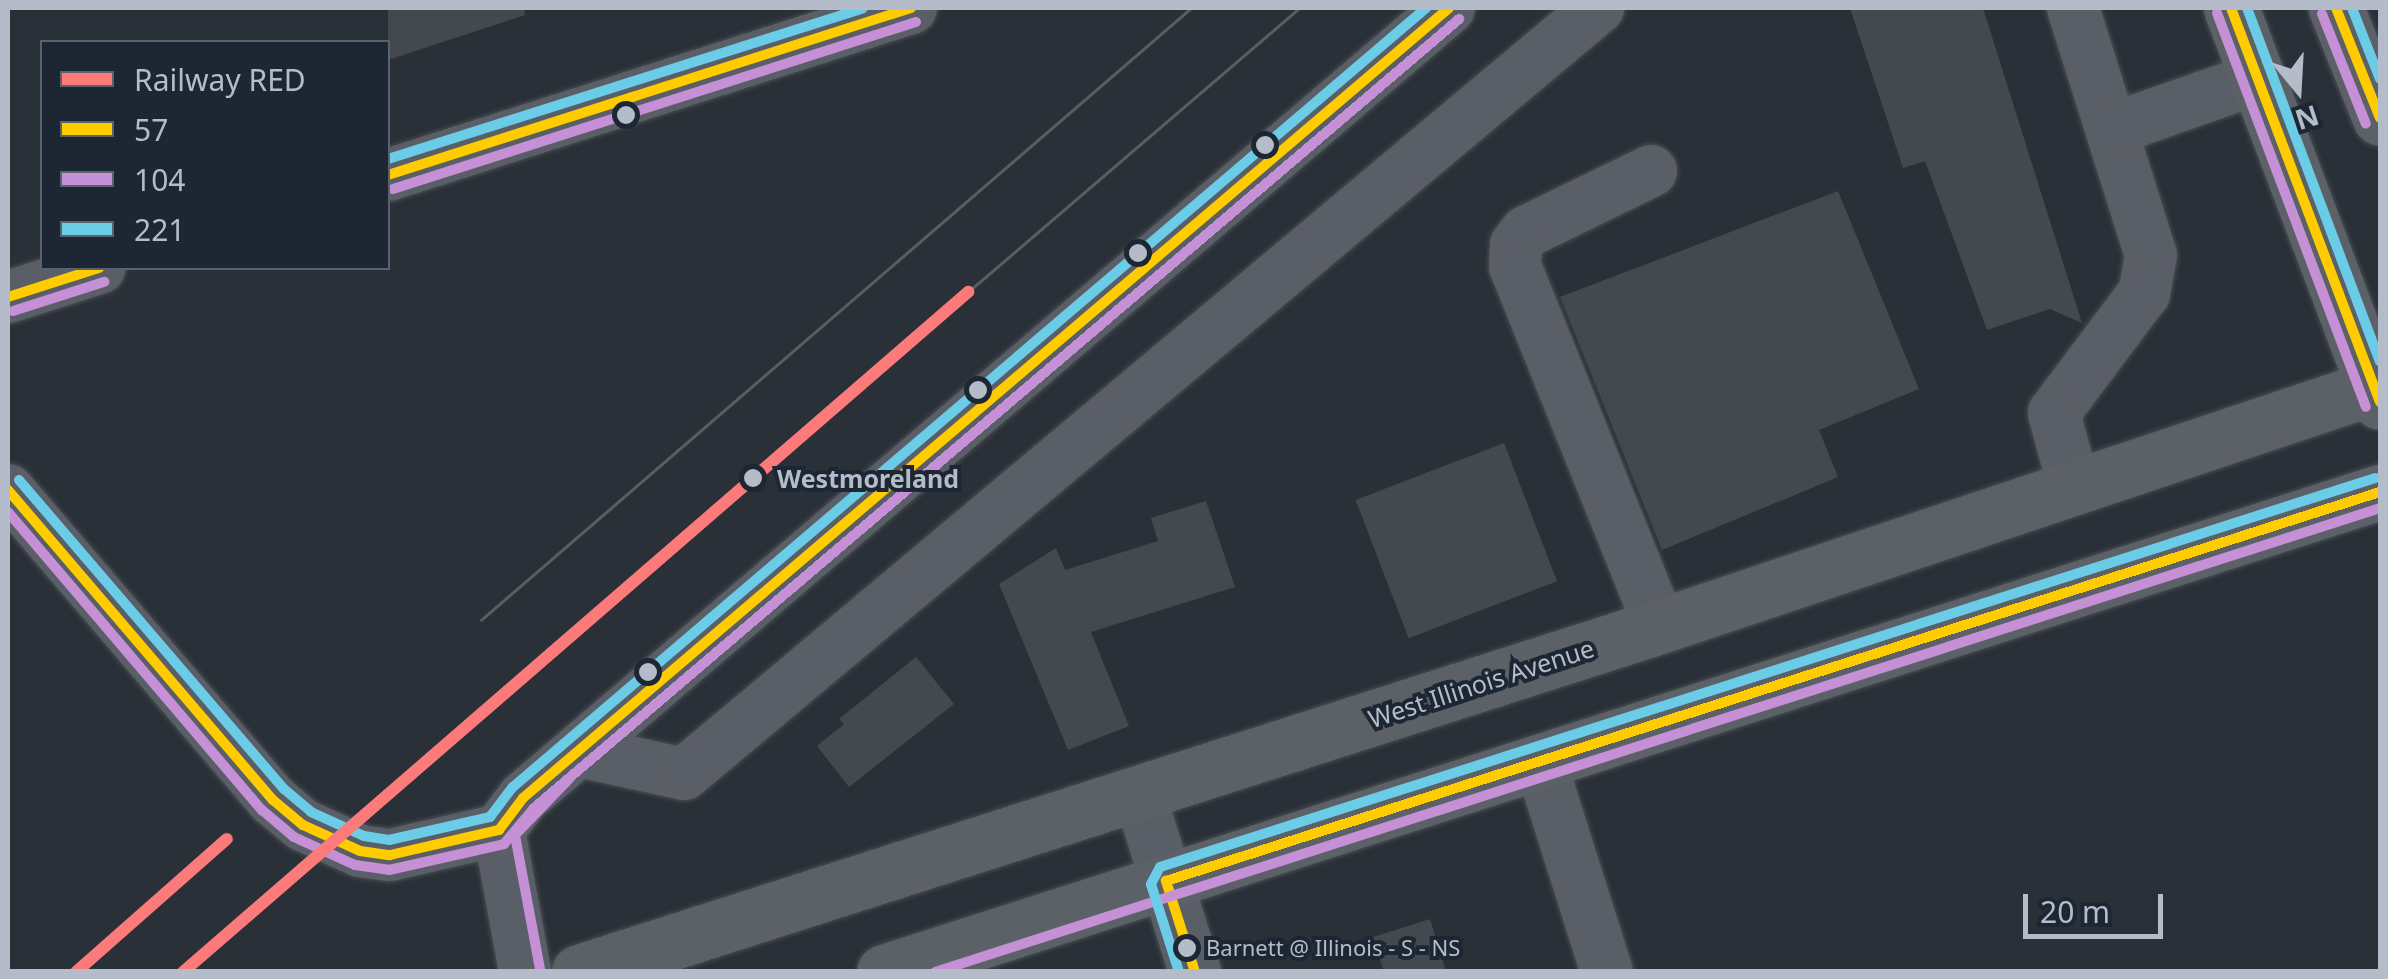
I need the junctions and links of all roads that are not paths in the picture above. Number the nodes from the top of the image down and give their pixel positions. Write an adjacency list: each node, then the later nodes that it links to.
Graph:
1 (911, 8): 11 (street)
2 (1449, 8): 19 (street)
3 (1598, 8): 19 (street)
4 (2073, 8): 9 (street)
5 (2232, 8): 7 (main road)
6 (2336, 8): 8 (main road)
7 (2258, 78): 9 (street); 14 (main road)
8 (2380, 118)
9 (2113, 129): 15 (street)
10 (1651, 172): 18 (street)
11 (390, 175)
12 (93, 270): 13 (street)
13 (8, 297)
14 (2378, 392): 15 (main road, West Illinois Avenue)
15 (2074, 487): 18 (main road, West Illinois Avenue)
16 (8, 490): 22 (street)
17 (2380, 492): 20 (main road)
18 (1660, 626): 21 (main road, West Illinois Avenue)
19 (579, 751): 22 (street)
20 (1540, 761): 23 (main road); 28 (street)
21 (1139, 793): 23 (street); 25 (main road, West Illinois Avenue)
22 (499, 830): 24 (street)
23 (1166, 881): 26 (main road); 27 (street)
24 (525, 972)
25 (579, 972)
26 (884, 972)
27 (1195, 972)
28 (1607, 972)

